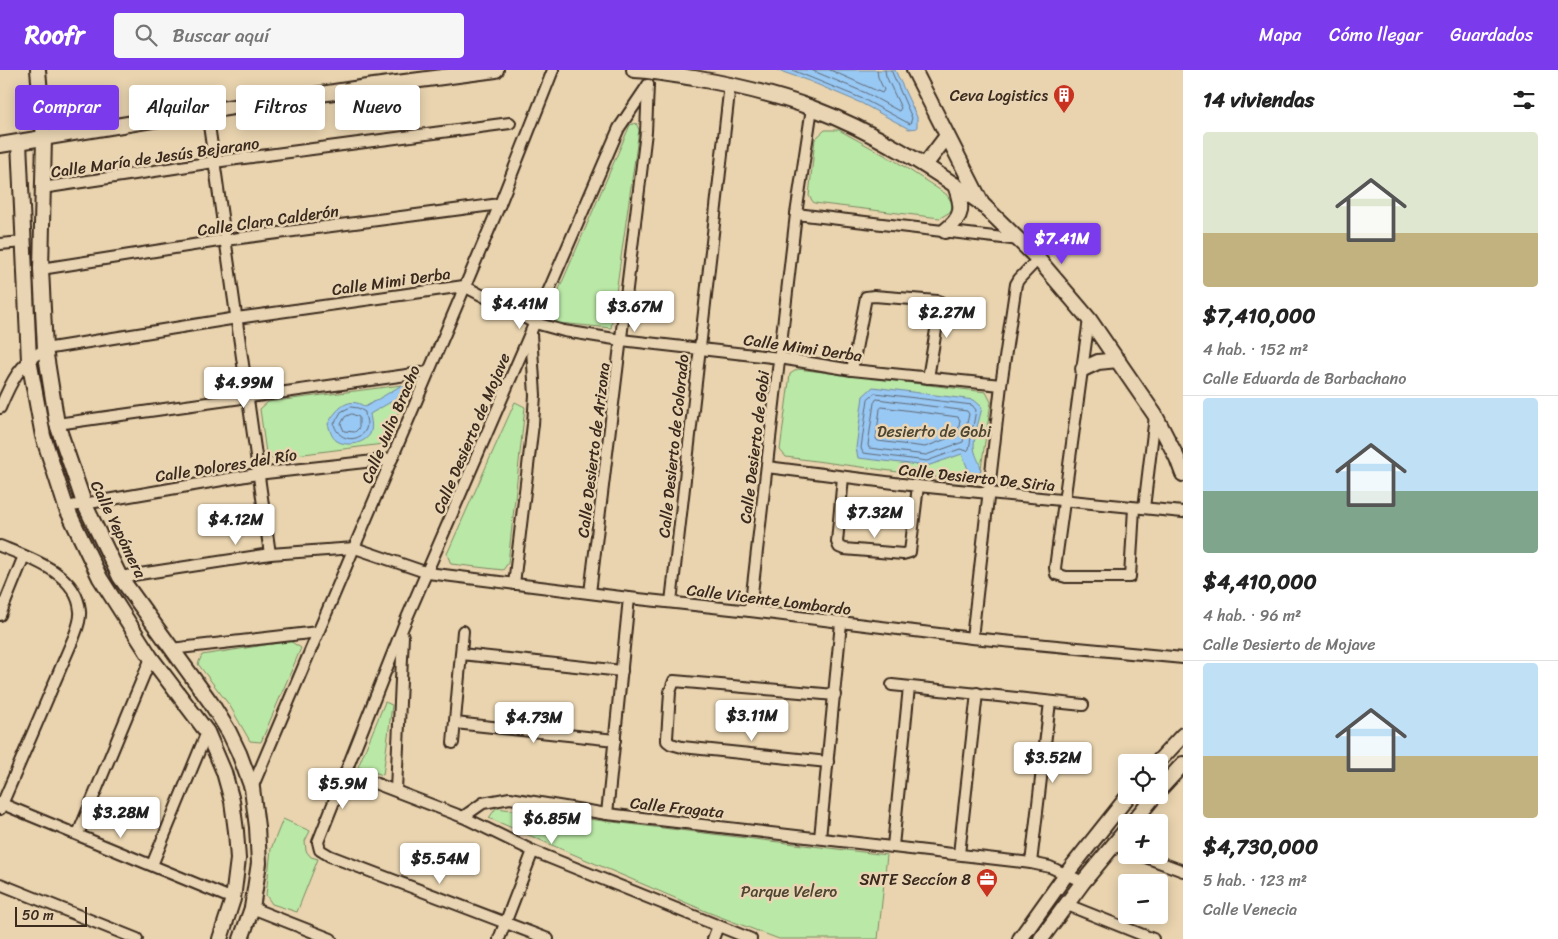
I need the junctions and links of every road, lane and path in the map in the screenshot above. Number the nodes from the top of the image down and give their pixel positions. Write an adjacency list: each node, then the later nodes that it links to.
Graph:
1 (38, 70): 14 (main road, Calle Yepómera)
2 (496, 70): 8 (main road)
3 (554, 70): 21 (street, Calle Julio Bracho)
4 (634, 70): 6 (main road)
5 (914, 70): 13 (main road)
6 (648, 78): 7 (main road); 34 (street, Calle Desierto de Mojave); 35 (street, Calle Desierto de Arizona)
7 (730, 84): 9 (main road); 36 (street, Calle Desierto de Colorado)
8 (226, 108)
9 (812, 108): 18 (main road); 23 (street, Calle Desierto de Gobi)
10 (510, 123): 17 (street, Calle María de Jesús Bejarano)
11 (129, 124): 14 (main road)
12 (210, 130): 17 (street)
13 (947, 136): 18 (main road); 22 (main road)
14 (44, 138): 15 (main road); 20 (main road, Calle Yepómera)
15 (19, 142): 16 (main road); 27 (main road)
16 (0, 145)
17 (214, 162): 20 (street, Calle María de Jesús Bejarano); 25 (street)
18 (925, 165): 19 (main road)
19 (955, 185): 22 (main road); 24 (main road)
20 (42, 188): 30 (main road, Calle Yepómera)
21 (500, 204): 25 (street, Calle Clara Calderón); 31 (street, Calle Julio Bracho)
22 (982, 204): 26 (main road)
23 (796, 214): 24 (street); 38 (street, Calle Desierto de Gobi)
24 (945, 231): 26 (street)
25 (225, 240): 30 (street, Calle Clara Calderón); 32 (street)
26 (1020, 240): 29 (main road)
27 (23, 242): 28 (street); 39 (main road)
28 (0, 244)
29 (1038, 259): 33 (main road); 45 (street, Calle Desierto De Siria)
30 (41, 269): 37 (main road, Calle Yepómera)
31 (464, 286): 32 (street, Calle Mimi Derba); 34 (street, Calle Mimi Derba); 43 (street, Calle Julio Bracho)
32 (237, 318): 37 (street, Calle Mimi Derba); 46 (street)
33 (1089, 319): 40 (main road); 41 (street)
34 (533, 328): 35 (street, Calle Mimi Derba); 66 (street, Calle Desierto de Mojave); 68 (street)
35 (621, 340): 36 (street, Calle Mimi Derba); 69 (street, Calle Desierto de Arizona)
36 (699, 348): 38 (street, Calle Mimi Derba); 71 (street, Calle Desierto de Colorado)
37 (45, 349): 39 (street); 49 (main road, Calle Yepómera)
38 (780, 358): 42 (street, Calle Mimi Derba); 51 (street, Calle Desierto de Gobi)
39 (29, 360): 47 (street); 59 (main road)
40 (1118, 360): 41 (main road); 48 (main road)
41 (1083, 369): 57 (street)
42 (852, 370): 44 (street, Calle Mimi Derba); 44 (street)
43 (428, 372): 46 (street); 50 (street, Calle Julio Bracho)
44 (928, 378): 45 (street, Calle Mimi Derba)
45 (1001, 385): 56 (street, Calle Desierto De Siria)
46 (248, 396): 49 (street); 52 (street)
47 (0, 408)
48 (1156, 415): 53 (main road); 60 (street)
49 (57, 424): 58 (main road, Calle Yepómera)
50 (392, 459): 52 (street, Calle Dolores del Río); 63 (street, Calle Julio Bracho)
51 (767, 467): 54 (street, Calle Desierto De Siria); 72 (street, Calle Desierto de Gobi)
52 (257, 474): 58 (street, Calle Dolores del Río); 64 (street)
53 (1183, 474)
54 (843, 477): 55 (street, Calle Desierto De Siria); 55 (street)
55 (918, 486): 56 (street, Calle Desierto De Siria)
56 (989, 494): 57 (street, Calle Desierto De Siria); 78 (street, Calle Desierto De Siria)
57 (1064, 502): 60 (street, Calle Desierto De Siria); 60 (street)
58 (84, 503): 59 (street, Calle Dolores del Río); 67 (main road, Calle Yepómera)
59 (66, 507): 81 (main road)
60 (1139, 508): 61 (street, Calle Desierto De Siria)
61 (1183, 512)
62 (0, 546): 65 (street)
63 (355, 548): 64 (street); 66 (street, Calle Vicente Lombardo); 77 (street, Calle Julio Bracho)
64 (270, 554): 67 (street)
65 (24, 556): 73 (street); 104 (street)
66 (428, 573): 68 (street, Calle Vicente Lombardo); 75 (street, Calle Desierto de Mojave)
67 (120, 577): 79 (main road, Calle Yepómera)
68 (514, 584): 69 (street, Calle Vicente Lombardo)
69 (590, 593): 70 (street, Calle Vicente Lombardo)
70 (629, 598): 71 (street, Calle Vicente Lombardo); 83 (street)
71 (671, 602): 72 (street, Calle Vicente Lombardo)
72 (750, 611): 74 (street, Calle Vicente Lombardo)
73 (0, 615)
74 (841, 623): 78 (street, Calle Vicente Lombardo); 87 (street)
75 (403, 627): 98 (street, Calle Desierto de Mojave); 101 (street)
76 (463, 631): 80 (street)
77 (318, 632): 79 (street); 100 (street, Calle Julio Bracho)
78 (972, 638): 82 (street, Calle Vicente Lombardo)
79 (171, 649): 100 (main road, Calle Yepómera)
80 (461, 654): 83 (street); 90 (street)
81 (151, 658): 91 (main road); 108 (street)
82 (1183, 658)
83 (622, 671): 93 (street)
84 (892, 685): 85 (street)
85 (909, 687): 86 (street); 110 (street)
86 (976, 694): 88 (street); 113 (street)
87 (835, 695): 96 (street); 96 (street)
88 (1050, 702): 89 (street); 114 (street)
89 (1083, 706)
90 (455, 723): 93 (street); 94 (street)
91 (207, 732): 116 (street); 121 (main road)
92 (1183, 735): 95 (main road)
93 (615, 740): 105 (street)
94 (453, 743)
95 (1165, 754)
96 (828, 762): 109 (street)
97 (1183, 764): 99 (main road)
98 (346, 772): 101 (street); 124 (street)
99 (1168, 780)
100 (252, 788): 123 (main road, Calle Yepómera)
101 (396, 790): 107 (street)
102 (1122, 804): 118 (main road)
103 (1147, 804): 106 (main road)
104 (1, 805): 108 (street)
105 (607, 814): 107 (street, Calle Fragata); 109 (street, Calle Fragata)
106 (1139, 814)
107 (464, 817): 112 (street)
108 (78, 834): 116 (street)
109 (820, 838): 110 (street, Calle Fragata)
110 (893, 846): 113 (street, Calle Fragata)
111 (1118, 849): 119 (main road)
112 (533, 851): 124 (street); 125 (street)
113 (959, 854): 114 (street, Calle Fragata)
114 (1032, 863): 118 (street, Calle Fragata)
115 (1164, 864): 117 (street)
116 (152, 865): 121 (street)
117 (1183, 871)
118 (1067, 873): 119 (street, Calle Fragata); 134 (main road)
119 (1083, 882): 122 (main road)
120 (0, 884): 126 (street)
121 (233, 899): 127 (main road)
122 (1066, 904): 135 (main road); 136 (street)
123 (252, 908): 128 (main road, Calle Yepómera); 129 (street)
124 (504, 924): 130 (street); 131 (street)
125 (718, 926): 132 (street); 133 (street)
126 (137, 939)
127 (220, 939)
128 (241, 939)
129 (332, 939)
130 (499, 939)
131 (548, 939)
132 (713, 939)
133 (751, 939)
134 (1020, 939)
135 (1041, 939)
136 (1153, 939)

